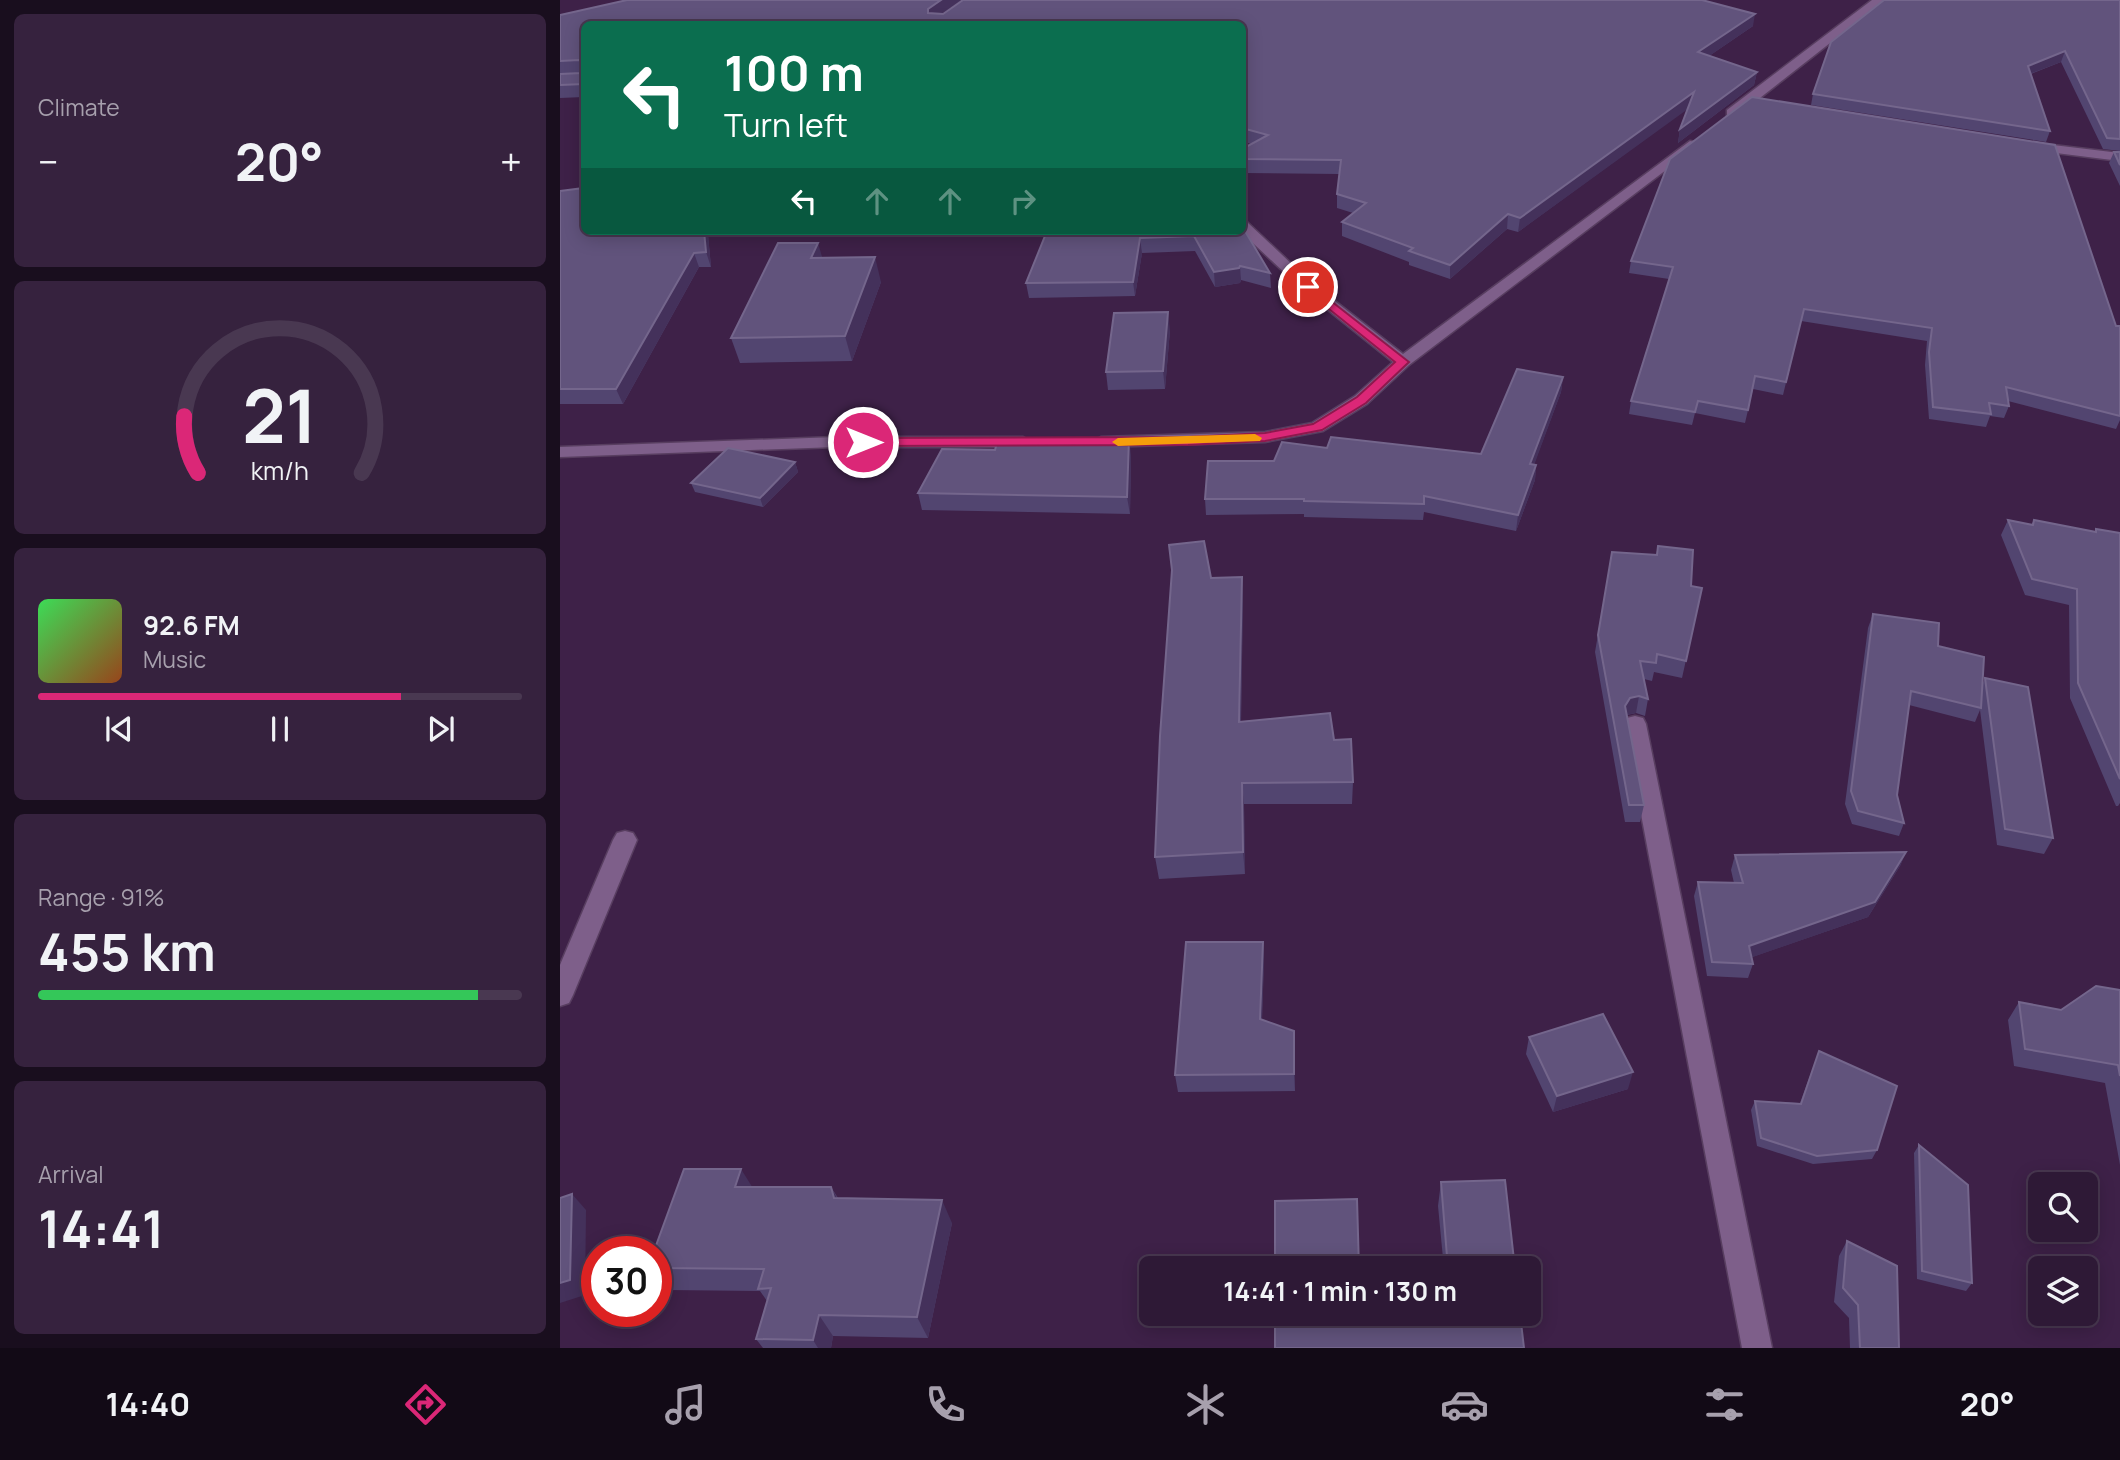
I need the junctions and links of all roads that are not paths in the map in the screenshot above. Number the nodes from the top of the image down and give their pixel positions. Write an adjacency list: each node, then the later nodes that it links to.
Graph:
1 (1879, 0): 5 (street)
2 (2014, 143): 3 (street)
3 (2120, 157)
4 (1246, 229): 5 (street)
5 (1402, 362): 7 (street)
6 (1040, 442): 8 (street)
7 (1080, 442)
8 (560, 452)
9 (1635, 724): 12 (street)
10 (625, 840): 11 (street)
11 (560, 995)
12 (1757, 1348)

